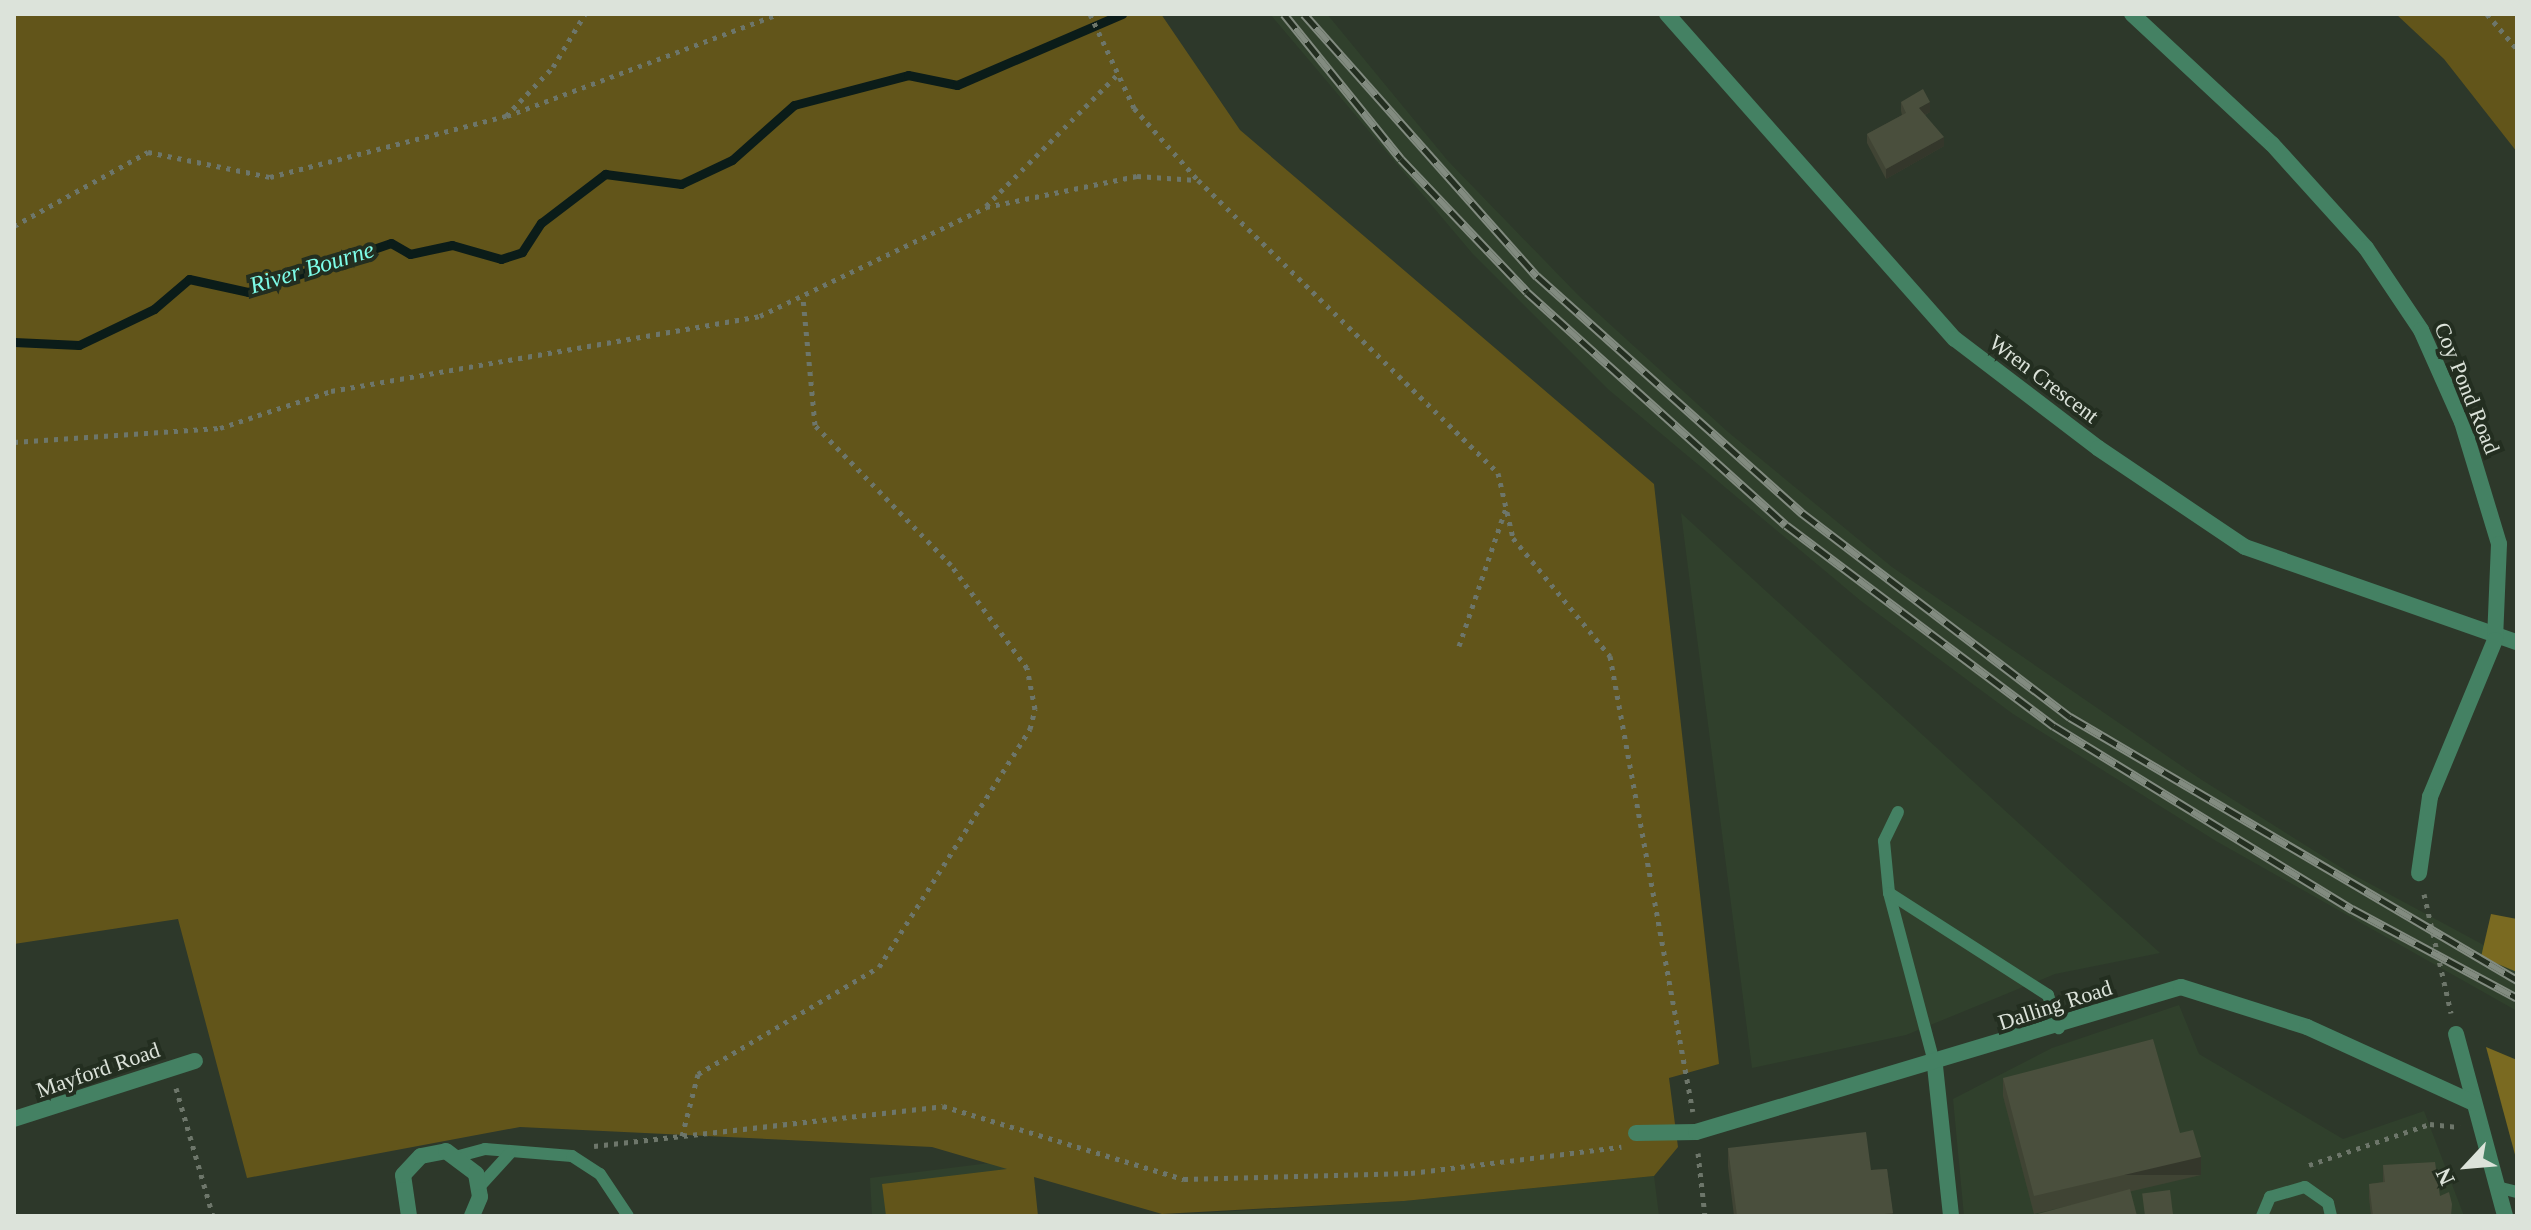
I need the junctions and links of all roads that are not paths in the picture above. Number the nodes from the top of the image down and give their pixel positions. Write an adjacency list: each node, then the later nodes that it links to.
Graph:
1 (1667, 14): 3 (street, Wren Crescent)
2 (2132, 14): 3 (street, Coy Pond Road)
3 (2495, 640): 4 (street, Wren Crescent); 6 (street, Coy Pond Road)
4 (2517, 642)
5 (1898, 812): 7 (lane)
6 (2419, 873)
7 (1889, 893): 8 (lane); 11 (lane)
8 (2059, 1028): 11 (street, Dalling Road); 12 (street, Dalling Road)
9 (2456, 1034): 12 (street)
10 (195, 1061): 13 (street, Mayford Road)
11 (1935, 1066): 14 (street, Dalling Road); 23 (street)
12 (2474, 1103): 18 (street)
13 (14, 1119)
14 (1636, 1133)
15 (510, 1153): 16 (lane); 17 (lane); 22 (lane)
16 (459, 1156): 17 (street); 20 (street)
17 (480, 1186): 21 (street)
18 (2497, 1187): 19 (lane); 26 (street)
19 (2517, 1192)
20 (405, 1215)
21 (472, 1216)
22 (628, 1216)
23 (1951, 1216)
24 (2262, 1216): 25 (lane)
25 (2331, 1216)
26 (2505, 1216)

